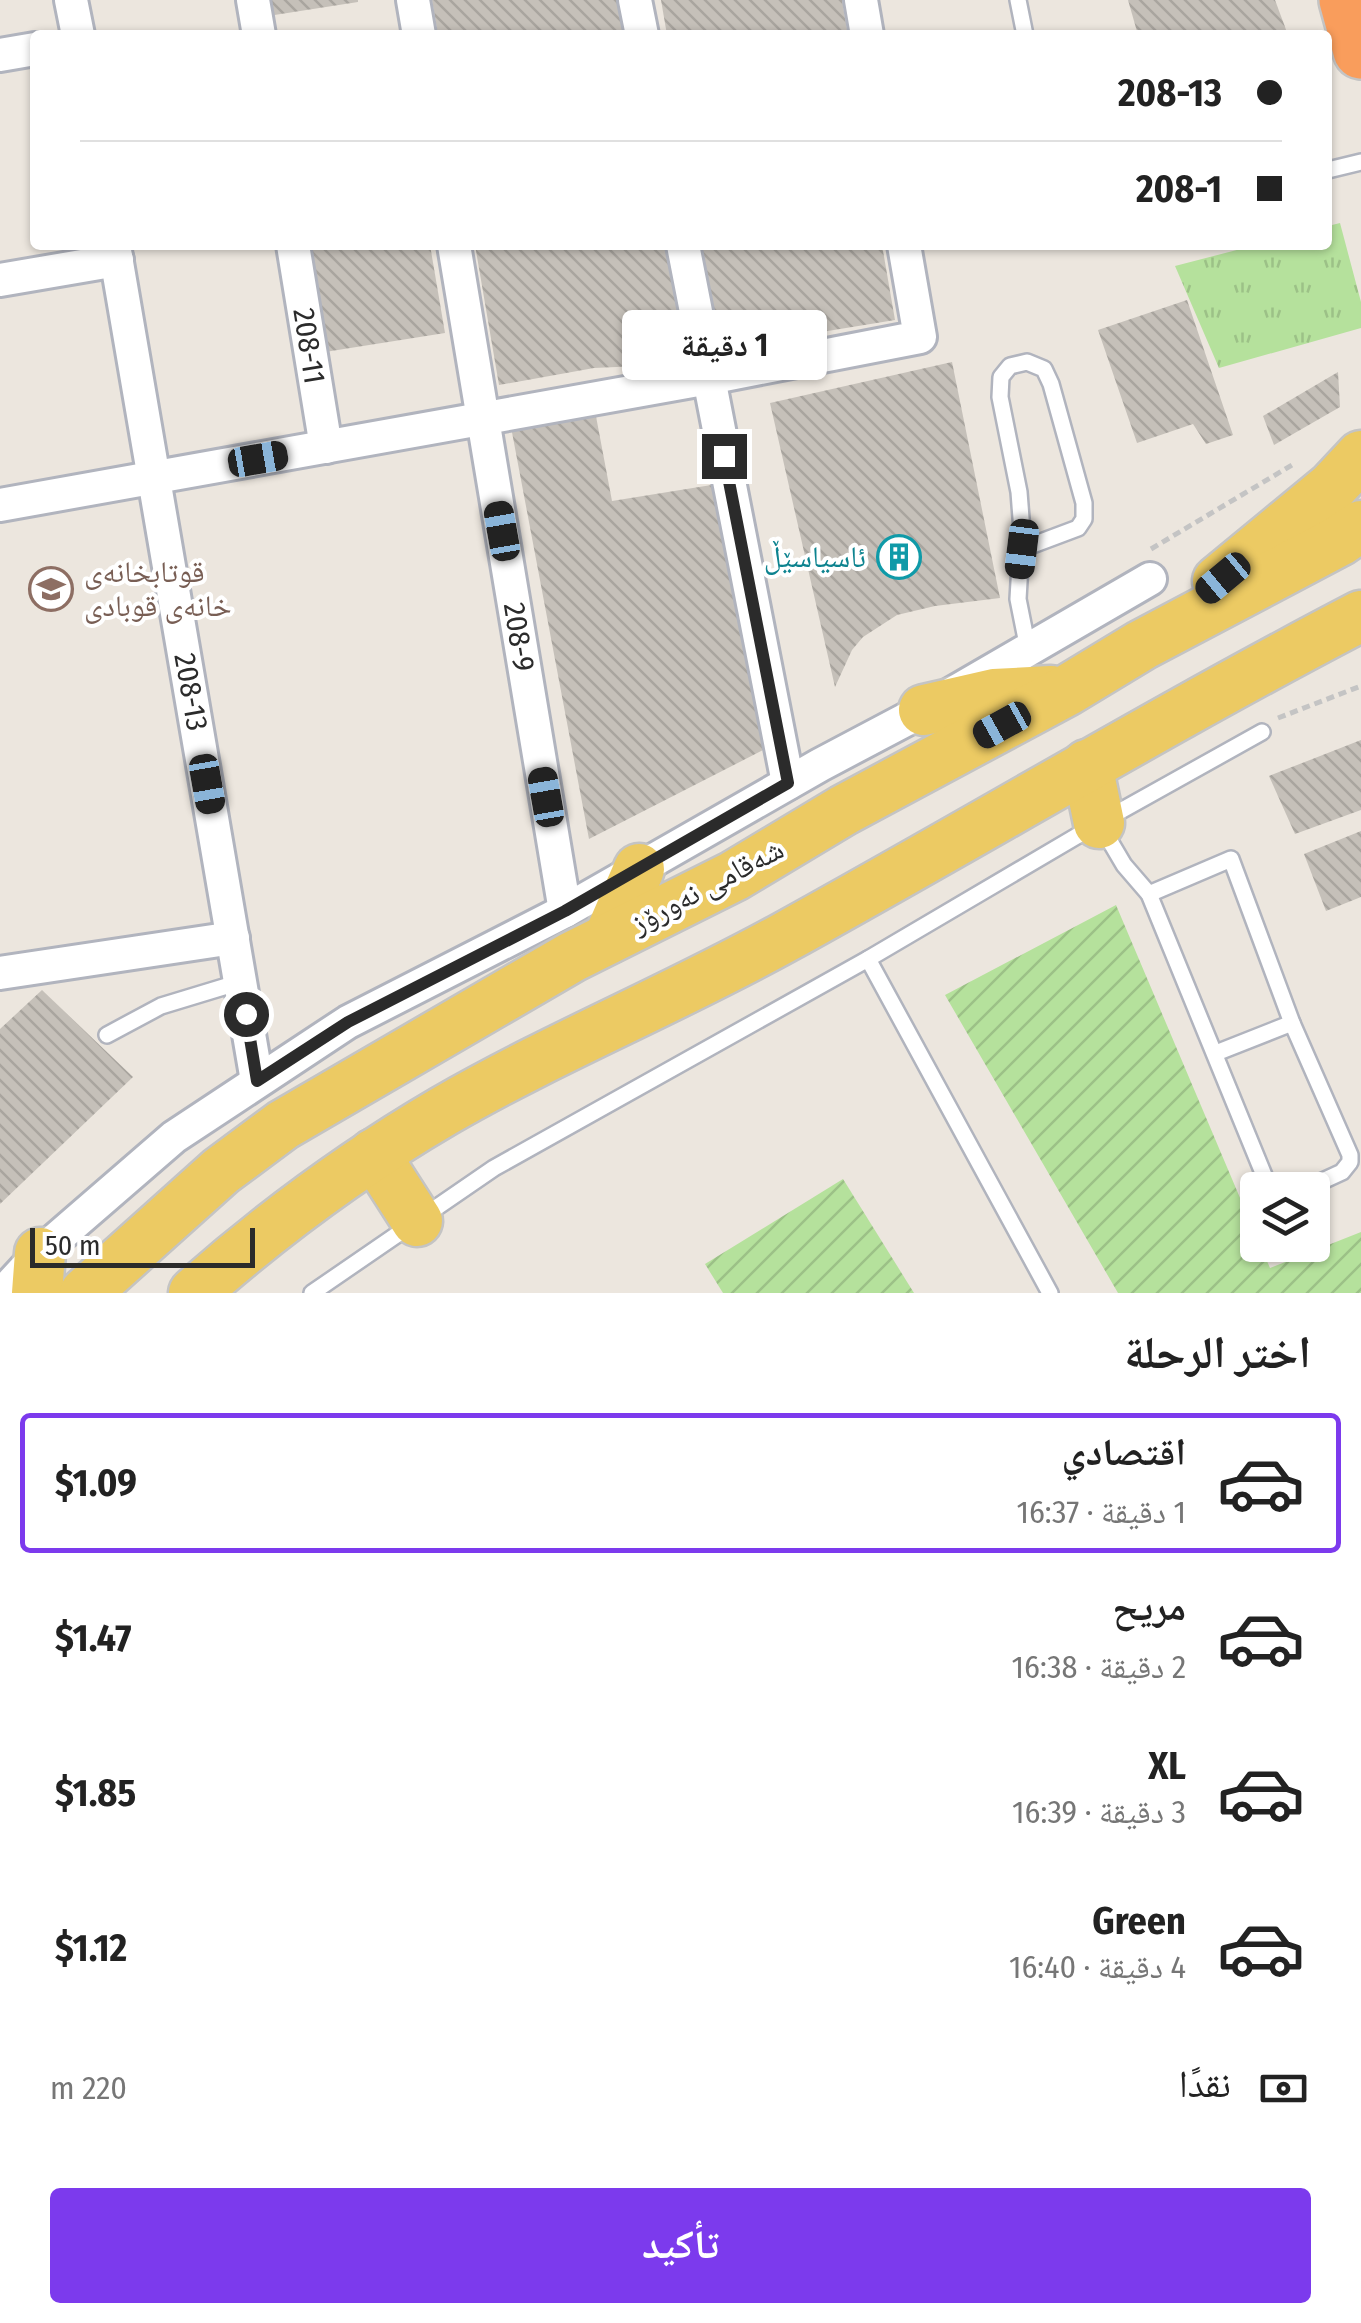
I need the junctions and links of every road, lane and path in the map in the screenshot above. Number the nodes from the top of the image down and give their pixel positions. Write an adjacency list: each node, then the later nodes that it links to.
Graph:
1 (72, 0): 8 (street)
2 (253, 0): 9 (street)
3 (413, 0): 10 (street)
4 (636, 0): 11 (street)
5 (861, 0): 12 (street)
6 (1018, 0): 13 (lane)
7 (1347, 0): 15 (highway)
8 (77, 30)
9 (257, 30)
10 (418, 30)
11 (641, 30)
12 (866, 30)
13 (1024, 30)
14 (30, 50): 16 (street)
15 (1361, 51)
16 (0, 55)
17 (1361, 162): 18 (lane)
18 (1332, 169)
19 (294, 250): 27 (street, 208-11)
20 (455, 250): 26 (street, 208-9)
21 (684, 250): 25 (street)
22 (905, 250): 25 (street)
23 (116, 252): 24 (street); 29 (street, 208-13)
24 (0, 280)
25 (710, 378): 26 (street); 43 (street)
26 (483, 419): 27 (street); 47 (street, 208-9)
27 (326, 447): 29 (street)
28 (1361, 456): 36 (main road)
29 (155, 478): 30 (street); 48 (street, 208-13)
30 (0, 505)
31 (1361, 526): 36 (main road, شەقامی نەورۆز)
32 (1022, 549): 32 (lane); 37 (lane)
33 (1150, 579): 37 (street)
34 (1361, 616): 38 (main road)
35 (1361, 644): 38 (main road)
36 (1142, 645): 39 (main road, شەقامی نەورۆز)
37 (1028, 649): 40 (street)
38 (1246, 675): 42 (main road)
39 (1066, 691): 40 (main road); 49 (main road, شەقامی نەورۆز)
40 (924, 710): 43 (street)
41 (1262, 732): 44 (lane)
42 (1086, 766): 44 (main road); 57 (main road)
43 (788, 783): 45 (street)
44 (1099, 823): 46 (lane); 50 (lane)
45 (639, 869): 47 (street); 49 (main road)
46 (1149, 894): 53 (lane); 55 (lane)
47 (565, 911): 56 (street)
48 (232, 938): 51 (street); 52 (street, 208-13)
49 (609, 938): 63 (main road, شەقامی نەورۆز)
50 (868, 959): 60 (lane); 66 (lane)
51 (0, 973)
52 (240, 982): 54 (lane); 56 (street, 208-13)
53 (1292, 1024): 55 (lane); 59 (lane)
54 (107, 1035)
55 (1216, 1053): 58 (lane)
56 (257, 1081): 61 (street)
57 (374, 1154): 60 (main road); 64 (main road)
58 (1263, 1172)
59 (1330, 1178)
60 (417, 1221): 65 (lane)
61 (38, 1273): 62 (street)
62 (3, 1293)
63 (85, 1293)
64 (194, 1293)
65 (312, 1293)
66 (1050, 1293)

